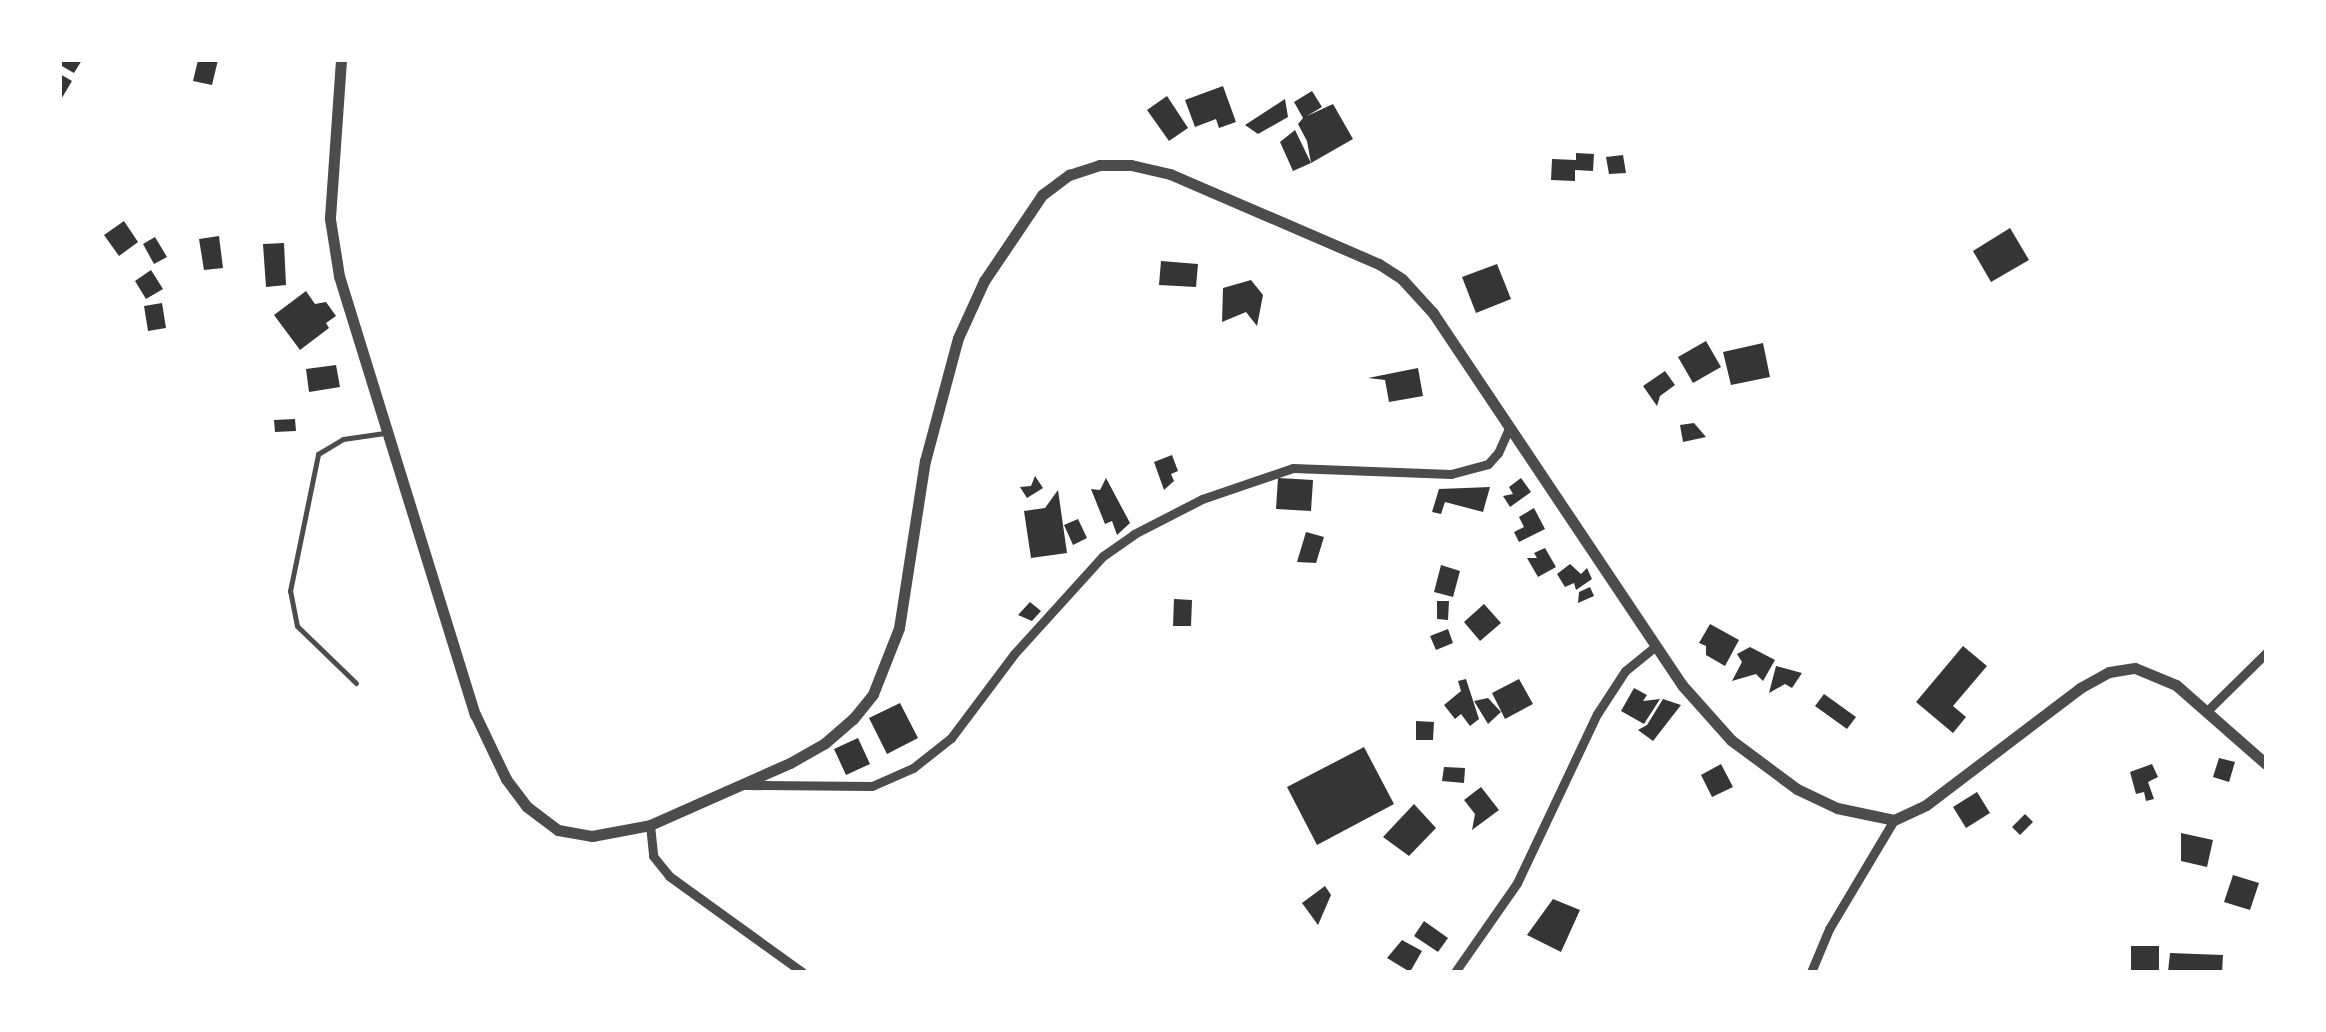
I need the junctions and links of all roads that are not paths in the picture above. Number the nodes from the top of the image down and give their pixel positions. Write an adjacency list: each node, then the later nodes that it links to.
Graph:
1 (341, 60): 3 (street)
2 (1509, 428): 4 (street); 9 (street); 9 (street)
3 (388, 433): 6 (lane); 11 (street)
4 (1655, 647): 10 (street); 13 (street)
5 (2266, 652): 7 (street)
6 (356, 683)
7 (2207, 711): 8 (street); 10 (street)
8 (2266, 764)
9 (744, 786): 11 (street)
10 (1894, 820): 14 (street)
11 (650, 825): 12 (street)
12 (802, 972)
13 (1455, 972)
14 (1811, 972)

